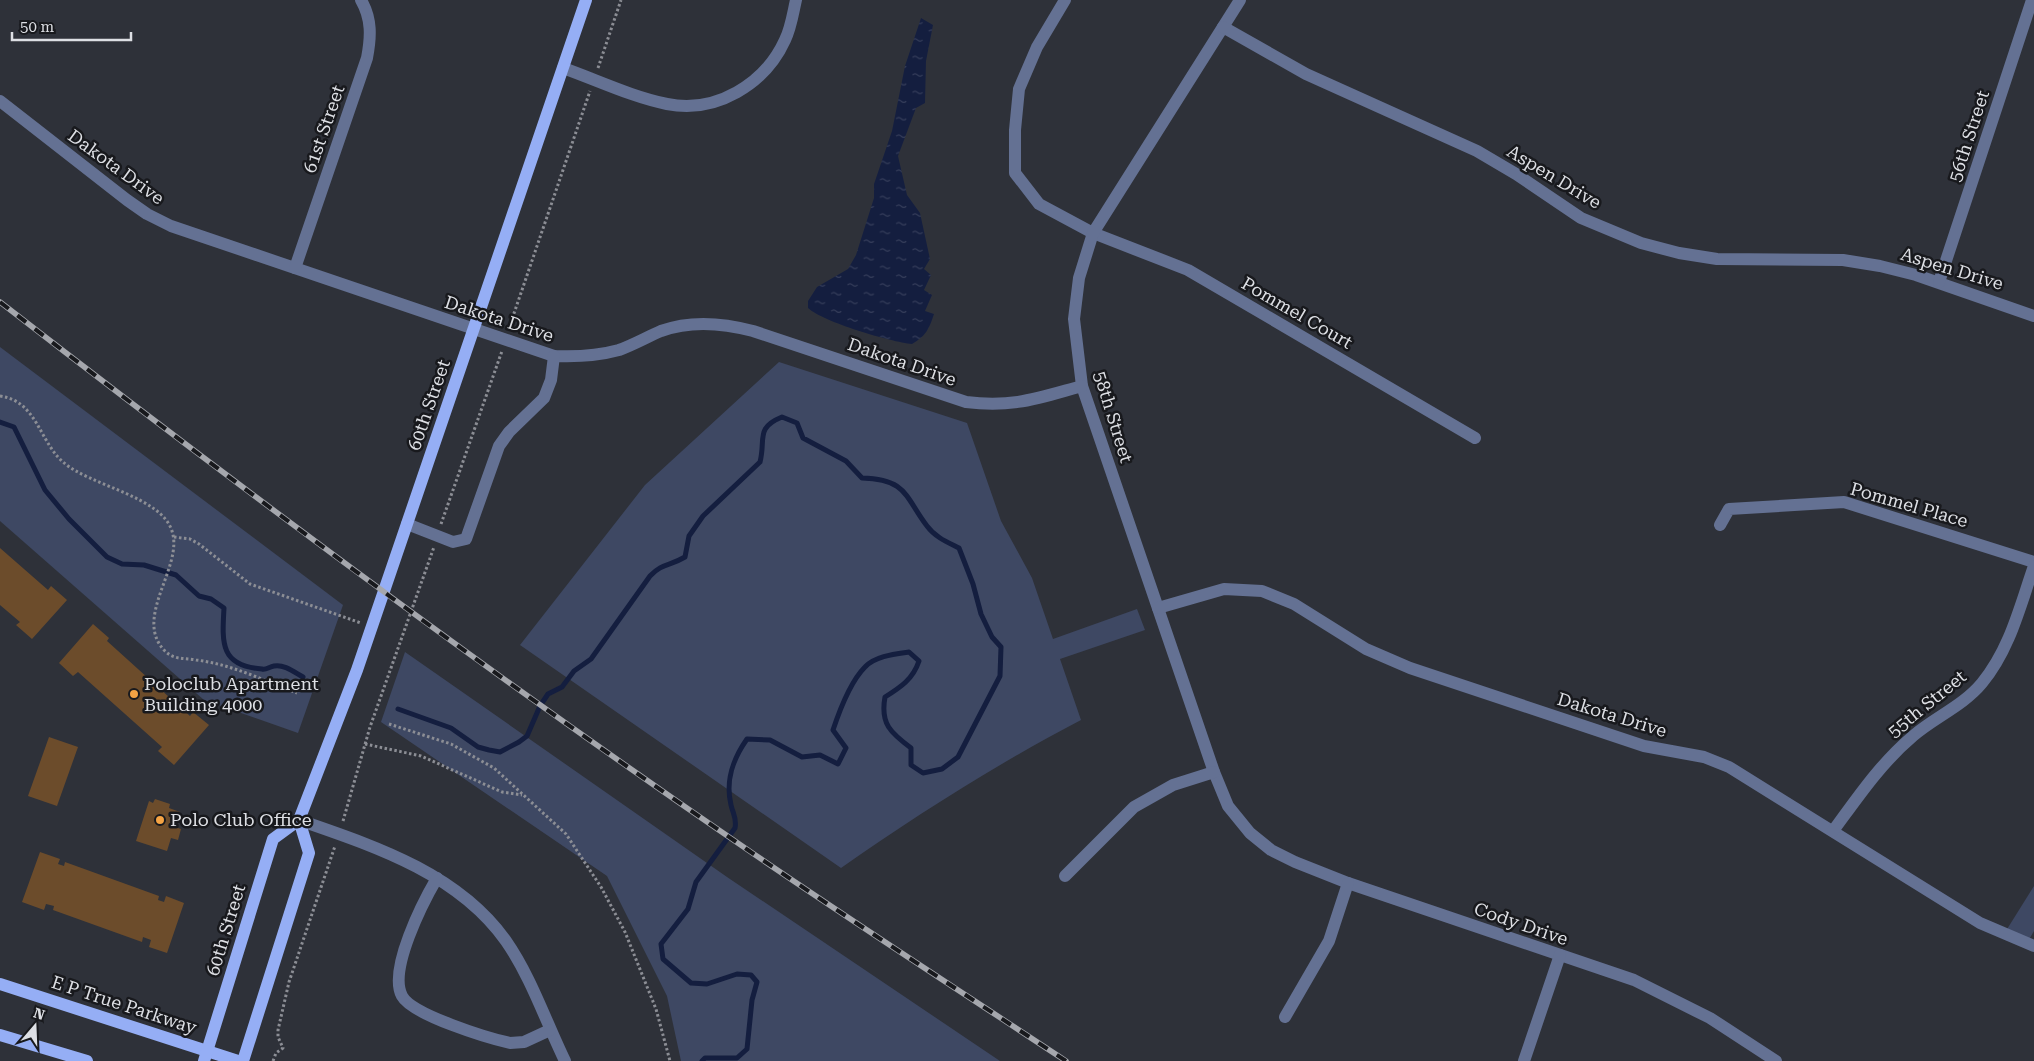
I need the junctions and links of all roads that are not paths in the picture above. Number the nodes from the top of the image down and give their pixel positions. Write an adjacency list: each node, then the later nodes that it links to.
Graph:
1 (362, 0): 11 (street, 61st Street)
2 (586, 0): 8 (main road, 60th Street)
3 (796, 0): 8 (street)
4 (1064, 0): 10 (street, Pommel Court)
5 (1240, 0): 7 (street, 58th Street)
6 (2032, 0): 12 (street, 56th Street)
7 (1223, 27): 10 (street, 58th Street); 12 (street, Aspen Drive)
8 (563, 68): 14 (main road, 60th Street)
9 (0, 101): 11 (street, Dakota Drive)
10 (1094, 233): 16 (street, 58th Street); 17 (street, Pommel Court)
11 (295, 268): 14 (street, Dakota Drive)
12 (1939, 282): 13 (street, Aspen Drive)
13 (2034, 316)
14 (474, 329): 15 (street, Dakota Drive); 18 (main road, 60th Street)
15 (554, 356): 16 (street, Dakota Drive); 18 (street)
16 (1082, 386): 21 (street, 58th Street)
17 (1475, 438)
18 (407, 524): 23 (main road, 60th Street)
19 (1720, 525): 20 (street, Pommel Place)
20 (2034, 564): 24 (street, 55th Street)
21 (1158, 608): 22 (street, 58th Street); 24 (street, Dakota Drive)
22 (1214, 772): 25 (street, 58th Street); 26 (street)
23 (299, 820): 27 (street); 35 (main road, 60th Street); 38 (main road)
24 (1833, 831): 29 (street, Dakota Drive)
25 (1250, 833): 28 (street, Cody Drive)
26 (1065, 876)
27 (437, 878): 33 (street); 33 (street)
28 (1348, 883): 30 (street, Cody Drive); 32 (street)
29 (2034, 946)
30 (1560, 955): 40 (street); 41 (street, Cody Drive)
31 (0, 984): 35 (main road, E P True Parkway)
32 (1285, 1017)
33 (550, 1030): 39 (street)
34 (0, 1035): 36 (main road)
35 (206, 1056): 37 (main road, E P True Parkway)
36 (87, 1061)
37 (238, 1061)
38 (243, 1061)
39 (565, 1061)
40 (1524, 1061)
41 (1776, 1061)

